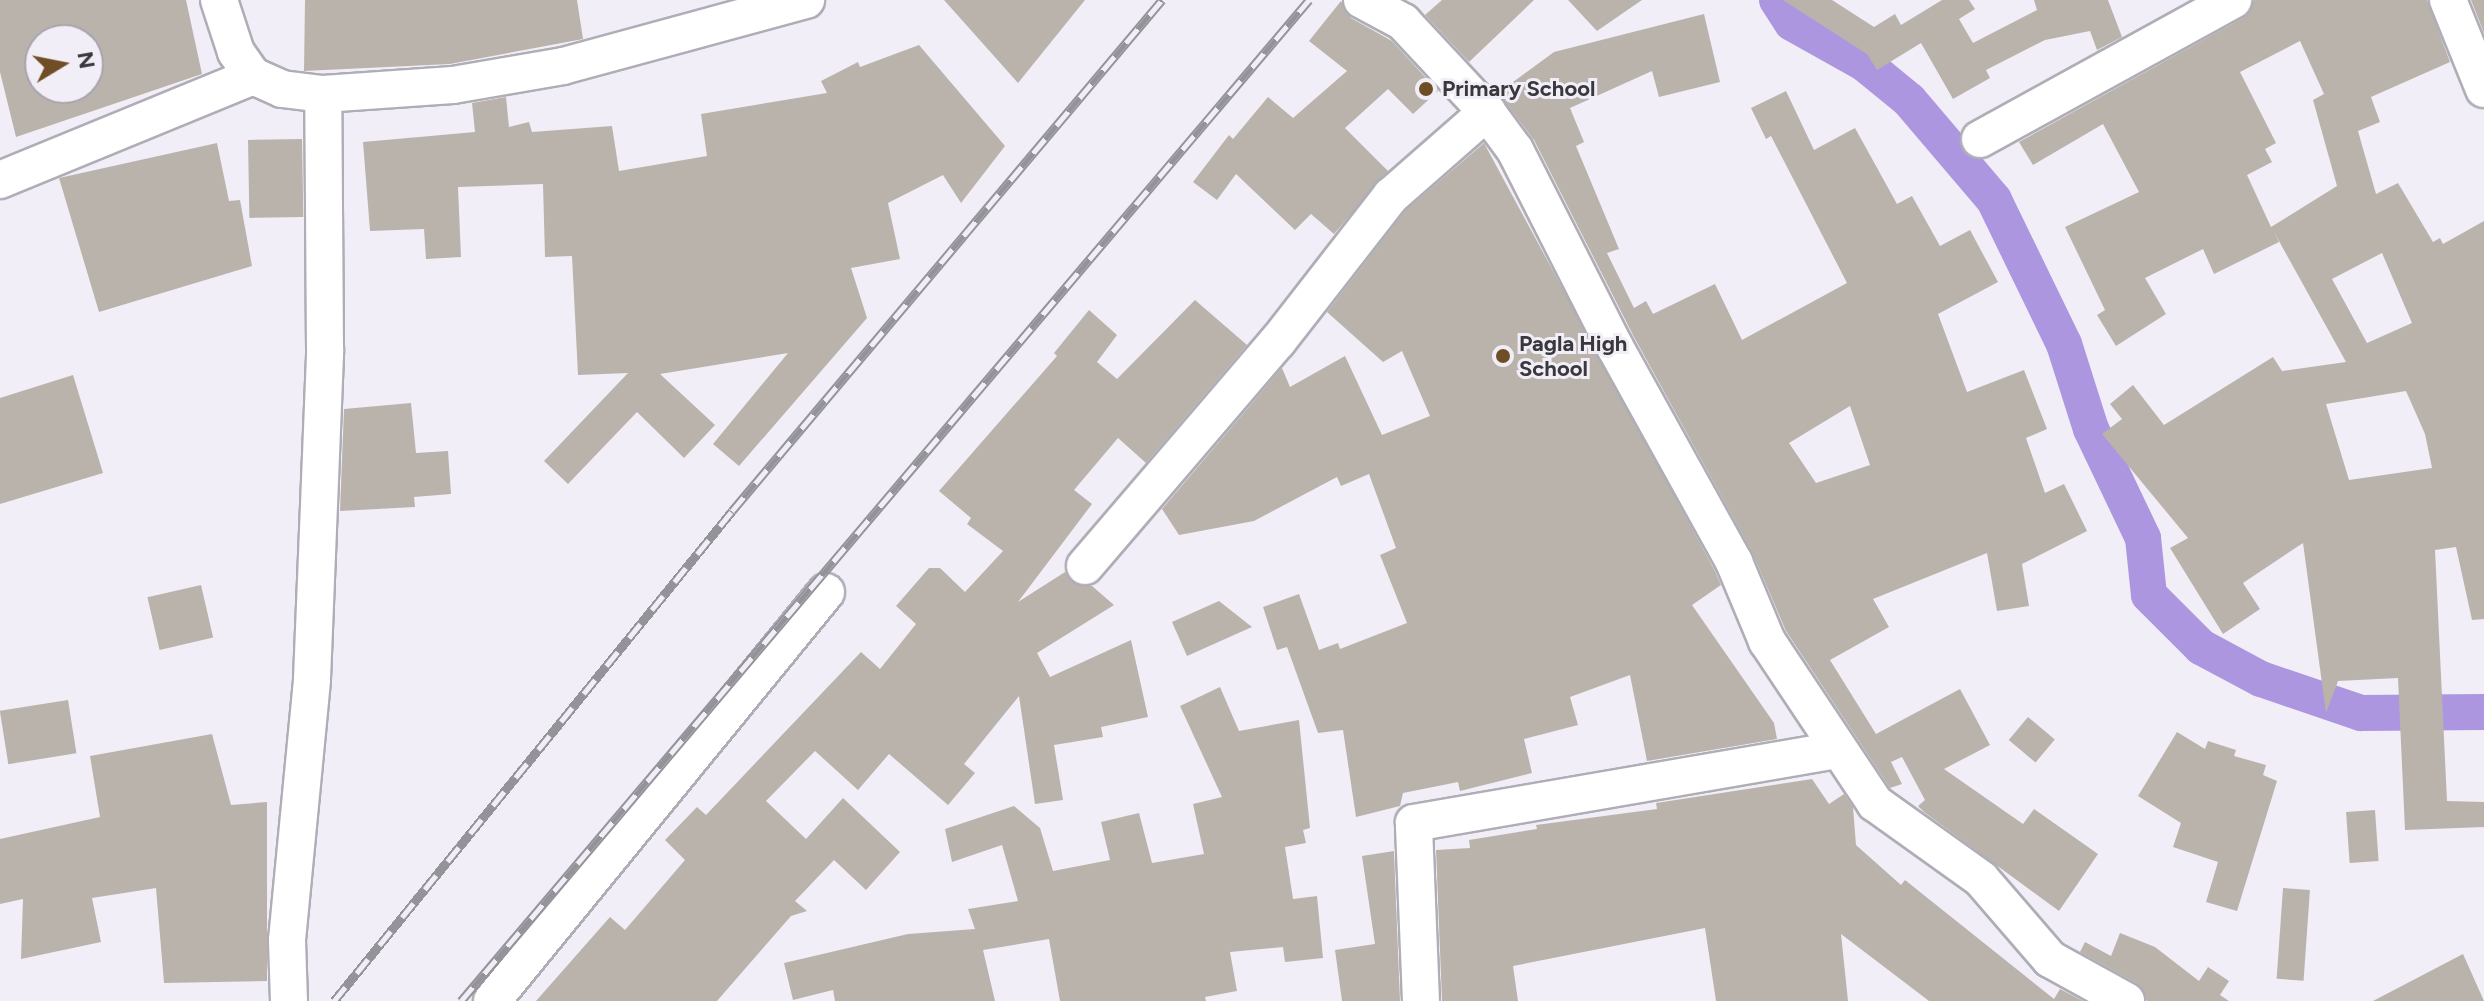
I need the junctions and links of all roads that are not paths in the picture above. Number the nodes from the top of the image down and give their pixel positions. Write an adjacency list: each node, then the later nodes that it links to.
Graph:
1 (219, 0): 6 (street)
2 (806, 0): 8 (street)
3 (1362, 0): 9 (street)
4 (2233, 0): 10 (street)
5 (2448, 0): 7 (street)
6 (253, 76): 8 (street); 11 (street)
7 (2484, 89)
8 (323, 94): 15 (street)
9 (1487, 112): 12 (street); 14 (street)
10 (1980, 139)
11 (0, 180)
12 (1085, 566)
13 (826, 592): 16 (street)
14 (1837, 750): 17 (street); 18 (street)
15 (289, 1001)
16 (492, 1001)
17 (1421, 1001)
18 (2126, 1001)

